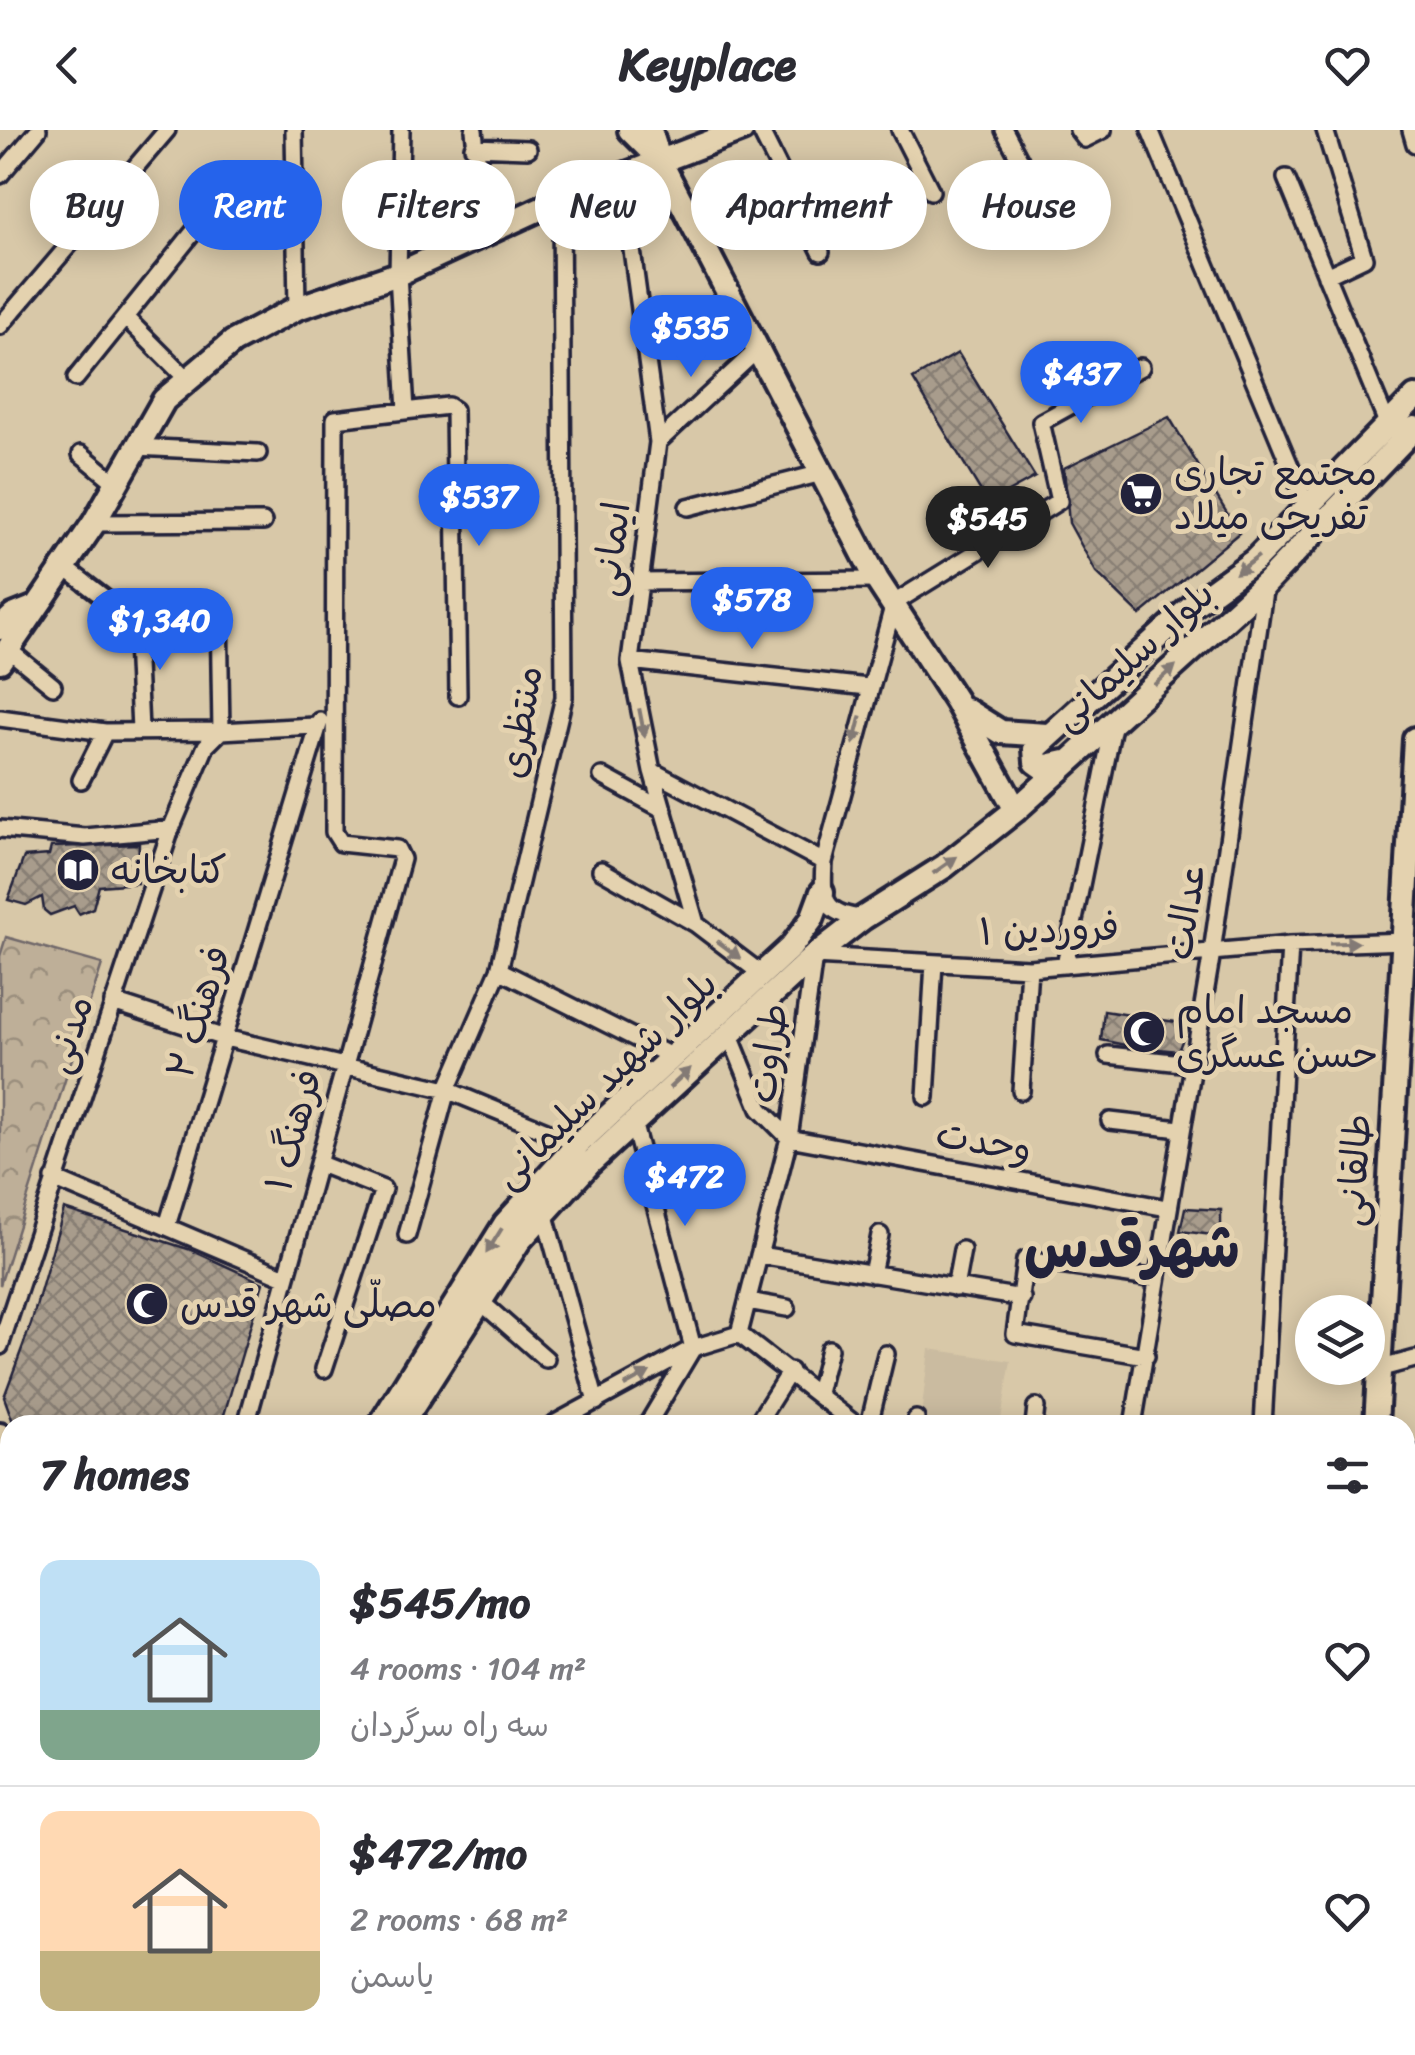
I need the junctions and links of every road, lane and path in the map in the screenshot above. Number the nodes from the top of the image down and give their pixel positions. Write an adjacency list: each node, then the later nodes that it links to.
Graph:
1 (38, 130): 21 (street)
2 (167, 130): 33 (street)
3 (294, 130): 31 (street)
4 (401, 130): 29 (street)
5 (474, 130): 16 (street)
6 (630, 130): 18 (main road)
7 (650, 130): 18 (main road)
8 (742, 130): 18 (main road)
9 (760, 130): 28 (street)
10 (900, 130): 23 (street)
11 (1004, 130): 20 (street)
12 (1103, 130): 15 (street)
13 (1150, 130): 49 (street)
14 (1325, 130): 30 (street)
15 (1082, 135)
16 (473, 147): 17 (street); 19 (street)
17 (528, 149)
18 (659, 159): 34 (main road)
19 (475, 160)
20 (1020, 160)
21 (0, 175)
22 (1286, 178): 30 (street)
23 (931, 191)
24 (535, 210): 29 (main road)
25 (179, 250): 32 (street)
26 (561, 250): 97 (street, منتظری)
27 (632, 250): 42 (street, ایمانی)
28 (820, 252)
29 (398, 274): 31 (main road); 39 (street)
30 (1326, 276): 40 (street)
31 (297, 308): 37 (main road)
32 (125, 317): 36 (street); 37 (street)
33 (0, 326)
34 (756, 352): 42 (street); 46 (main road)
35 (1141, 368): 56 (street)
36 (76, 378)
37 (188, 380): 43 (main road)
38 (1415, 397): 40 (main road, بلوار سلیمانی)
39 (406, 410): 66 (street); 68 (street)
40 (1387, 423): 49 (main road, بلوار سلیمانی)
41 (1415, 428): 55 (main road, بلوار سلیمانی)
42 (658, 442): 54 (street, ایمانی)
43 (136, 447): 44 (street); 47 (main road)
44 (258, 452)
45 (81, 454): 47 (street)
46 (822, 473): 48 (street); 53 (main road)
47 (116, 483): 51 (main road)
48 (688, 508)
49 (1308, 508): 75 (main road, بلوار سلیمانی, one-way to 75)
50 (263, 522): 51 (street)
51 (94, 523): 52 (main road)
52 (62, 566): 57 (street); 58 (main road)
53 (877, 580): 54 (street); 56 (main road)
54 (638, 582): 63 (street, ایمانی)
55 (1265, 584): 70 (main road, بلوار سلیمانی, one-way to 55); 92 (street, عدالت)
56 (894, 602): 65 (street); 67 (main road)
57 (111, 603)
58 (33, 608): 61 (main road); 62 (main road)
59 (219, 608): 73 (street)
60 (135, 619): 72 (street)
61 (0, 628)
62 (5, 656): 64 (street)
63 (630, 661): 65 (street); 78 (street, ایمانی, one-way to 78)
64 (53, 686)
65 (868, 687): 85 (street, one-way to 85)
66 (458, 696)
67 (956, 701): 75 (main road); 82 (main road)
68 (332, 706): 71 (street, فرهنگ ۲); 104 (street, فرهنگ ۱)
69 (0, 718): 74 (street)
70 (1114, 721): 77 (main road, بلوار سلیمانی); 95 (street)
71 (316, 726): 73 (street); 101 (street, فرهنگ ۲)
72 (140, 730): 73 (street); 74 (street)
73 (221, 731): 84 (street, مدنی)
74 (105, 732): 80 (street)
75 (1047, 735): 77 (main road)
76 (1415, 740): 90 (main road, طالقانی)
77 (1065, 762): 82 (main road, بلوار سلیمانی)
78 (652, 771): 81 (street, ایمانی); 85 (street)
79 (602, 776): 81 (street)
80 (81, 780)
81 (664, 810): 89 (street, ایمانی)
82 (1016, 810): 88 (main road, بلوار شهید سلیمانی, one-way to 82)
83 (0, 829): 84 (street)
84 (171, 829): 99 (street, مدنی)
85 (824, 862): 87 (street)
86 (601, 870): 89 (street)
87 (822, 892): 88 (street); 98 (main road, بلوار شهید سلیمانی)
88 (863, 918): 93 (main road, بلوار شهید سلیمانی)
89 (696, 924): 98 (street, one-way to 98)
90 (1406, 941): 91 (street, فروردین ۱, one-way to 90); 127 (main road, طالقانی)
91 (1290, 945): 92 (street, فروردین ۱); 157 (street)
92 (1212, 952): 95 (street, فروردین ۱); 105 (street, عدالت)
93 (814, 956): 94 (street, فروردین ۱); 100 (main road, بلوار شهید سلیمانی); 112 (street, طراوت)
94 (934, 963): 96 (street, فروردین ۱); 108 (street)
95 (1064, 966): 96 (street, فروردین ۱)
96 (1029, 968): 107 (street)
97 (500, 970): 103 (street); 106 (street, منتظری)
98 (763, 976): 103 (main road, بلوار شهید سلیمانی)
99 (114, 1002): 101 (street); 115 (street, مدنی)
100 (729, 1034): 110 (main road, بلوار شهید سلیمانی, one-way to 100); 112 (street)
101 (225, 1038): 104 (street); 118 (street, فرهنگ ۲)
102 (1108, 1055): 105 (street)
103 (673, 1057): 113 (main road, بلوار شهید سلیمانی)
104 (345, 1063): 106 (street); 114 (street, فرهنگ ۱)
105 (1191, 1064): 111 (street, عدالت)
106 (447, 1090): 113 (street); 119 (street, منتظری)
107 (1021, 1090)
108 (926, 1097)
109 (1110, 1121): 111 (street)
110 (633, 1122): 117 (main road, بلوار شهید سلیمانی); 134 (street)
111 (1180, 1129): 116 (street, عدالت)
112 (789, 1138): 116 (street, وحدت); 122 (street, طراوت)
113 (578, 1144): 148 (main road, بلوار شهید سلیمانی, one-way to 148)
114 (320, 1164): 124 (street, فرهنگ ۱); 141 (street)
115 (54, 1179): 118 (street); 133 (street, مدنی)
116 (1168, 1208): 125 (street, عدالت)
117 (544, 1212): 129 (main road, بلوار شهید سلیمانی); 145 (street)
118 (167, 1226): 124 (street)
119 (407, 1235)
120 (880, 1235): 123 (street)
121 (962, 1250): 126 (street)
122 (759, 1254): 123 (street); 130 (street, طراوت)
123 (872, 1274): 126 (street)
124 (286, 1277): 147 (street, فرهنگ ۱)
125 (1157, 1279): 128 (street); 137 (street, عدالت)
126 (955, 1288): 128 (street)
127 (1383, 1295)
128 (1022, 1298): 137 (street)
129 (480, 1300): 138 (street); 149 (main road, بلوار شهید سلیمانی)
130 (748, 1301): 131 (street); 132 (street, طراوت)
131 (786, 1308)
132 (739, 1334): 134 (street); 142 (street)
133 (0, 1346)
134 (693, 1348): 145 (street, one-way to 134); 151 (street)
135 (830, 1349): 144 (street)
136 (886, 1354): 154 (street)
137 (1146, 1356): 156 (street, عدالت)
138 (546, 1359)
139 (1415, 1359): 140 (street)
140 (1385, 1366)
141 (324, 1369)
142 (790, 1371): 144 (street); 152 (street)
143 (1377, 1385): 158 (main road, طالقانی)
144 (818, 1393): 153 (street)
145 (596, 1402): 150 (street)
146 (1036, 1407): 155 (street)
147 (249, 1415)
148 (386, 1415)
149 (407, 1415)
150 (571, 1415)
151 (653, 1415)
152 (762, 1415)
153 (841, 1415)
154 (871, 1415)
155 (1035, 1415)
156 (1135, 1415)
157 (1263, 1415)
158 (1376, 1415)

